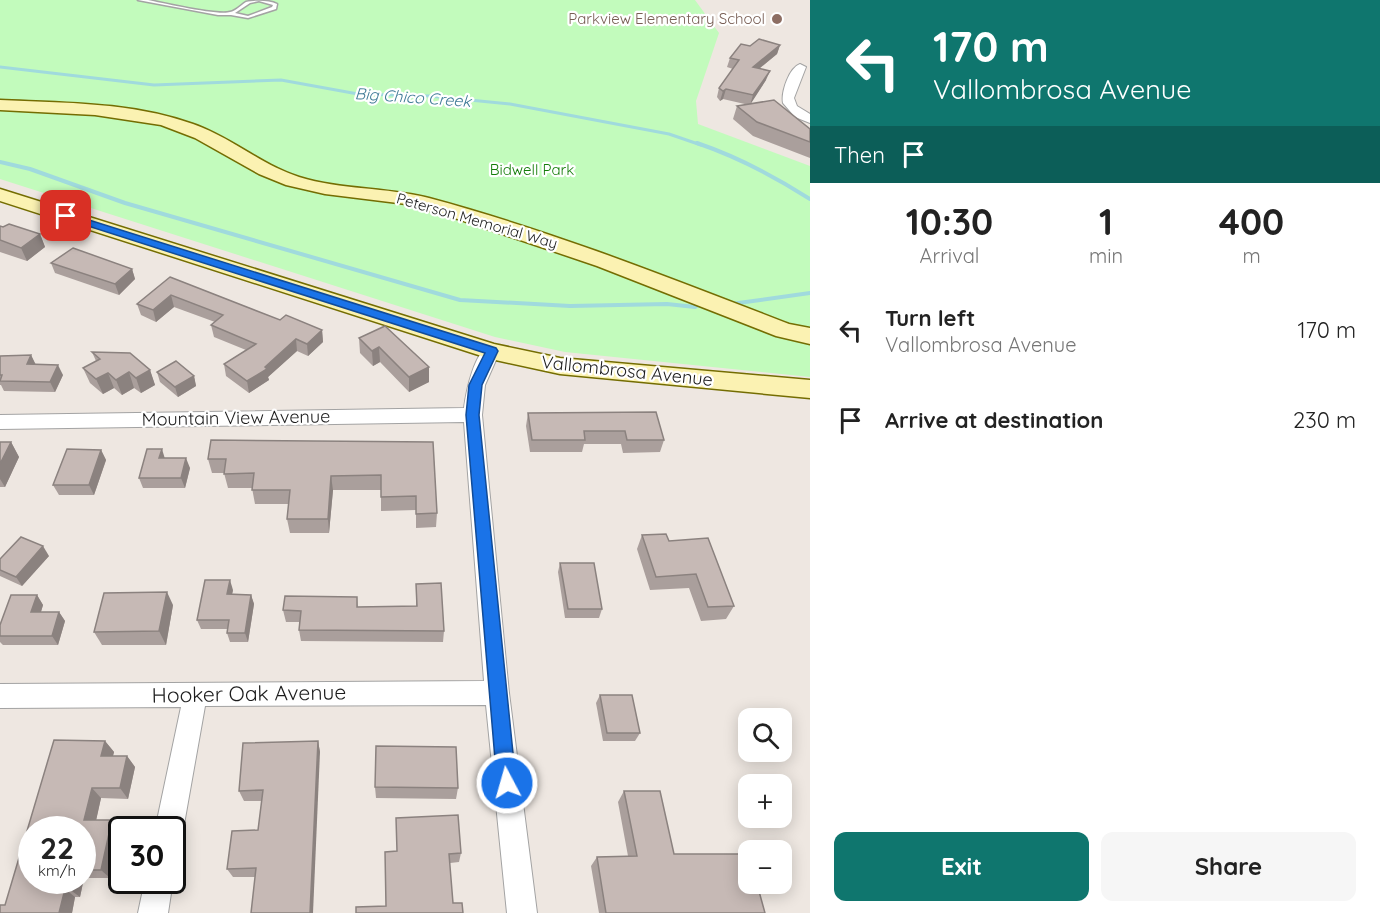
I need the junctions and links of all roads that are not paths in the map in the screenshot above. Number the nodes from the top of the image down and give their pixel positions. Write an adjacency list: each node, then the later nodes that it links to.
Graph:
1 (140, 0): 3 (lane)
2 (258, 0): 3 (lane); 3 (lane)
3 (231, 14)
4 (800, 67): 6 (street)
5 (0, 105): 8 (street, Peterson Memorial Way)
6 (810, 119)
7 (0, 195): 9 (street, Vallombrosa Avenue)
8 (810, 336)
9 (492, 351): 10 (street, Vallombrosa Avenue); 11 (street)
10 (810, 389)
11 (473, 415): 12 (street, Mountain View Avenue); 13 (street)
12 (0, 422)
13 (497, 693): 15 (street, Hooker Oak Avenue); 19 (street)
14 (0, 696): 15 (street, Hooker Oak Avenue)
15 (195, 696): 16 (street)
16 (172, 816)
17 (156, 894): 18 (street)
18 (153, 913)
19 (522, 913)

